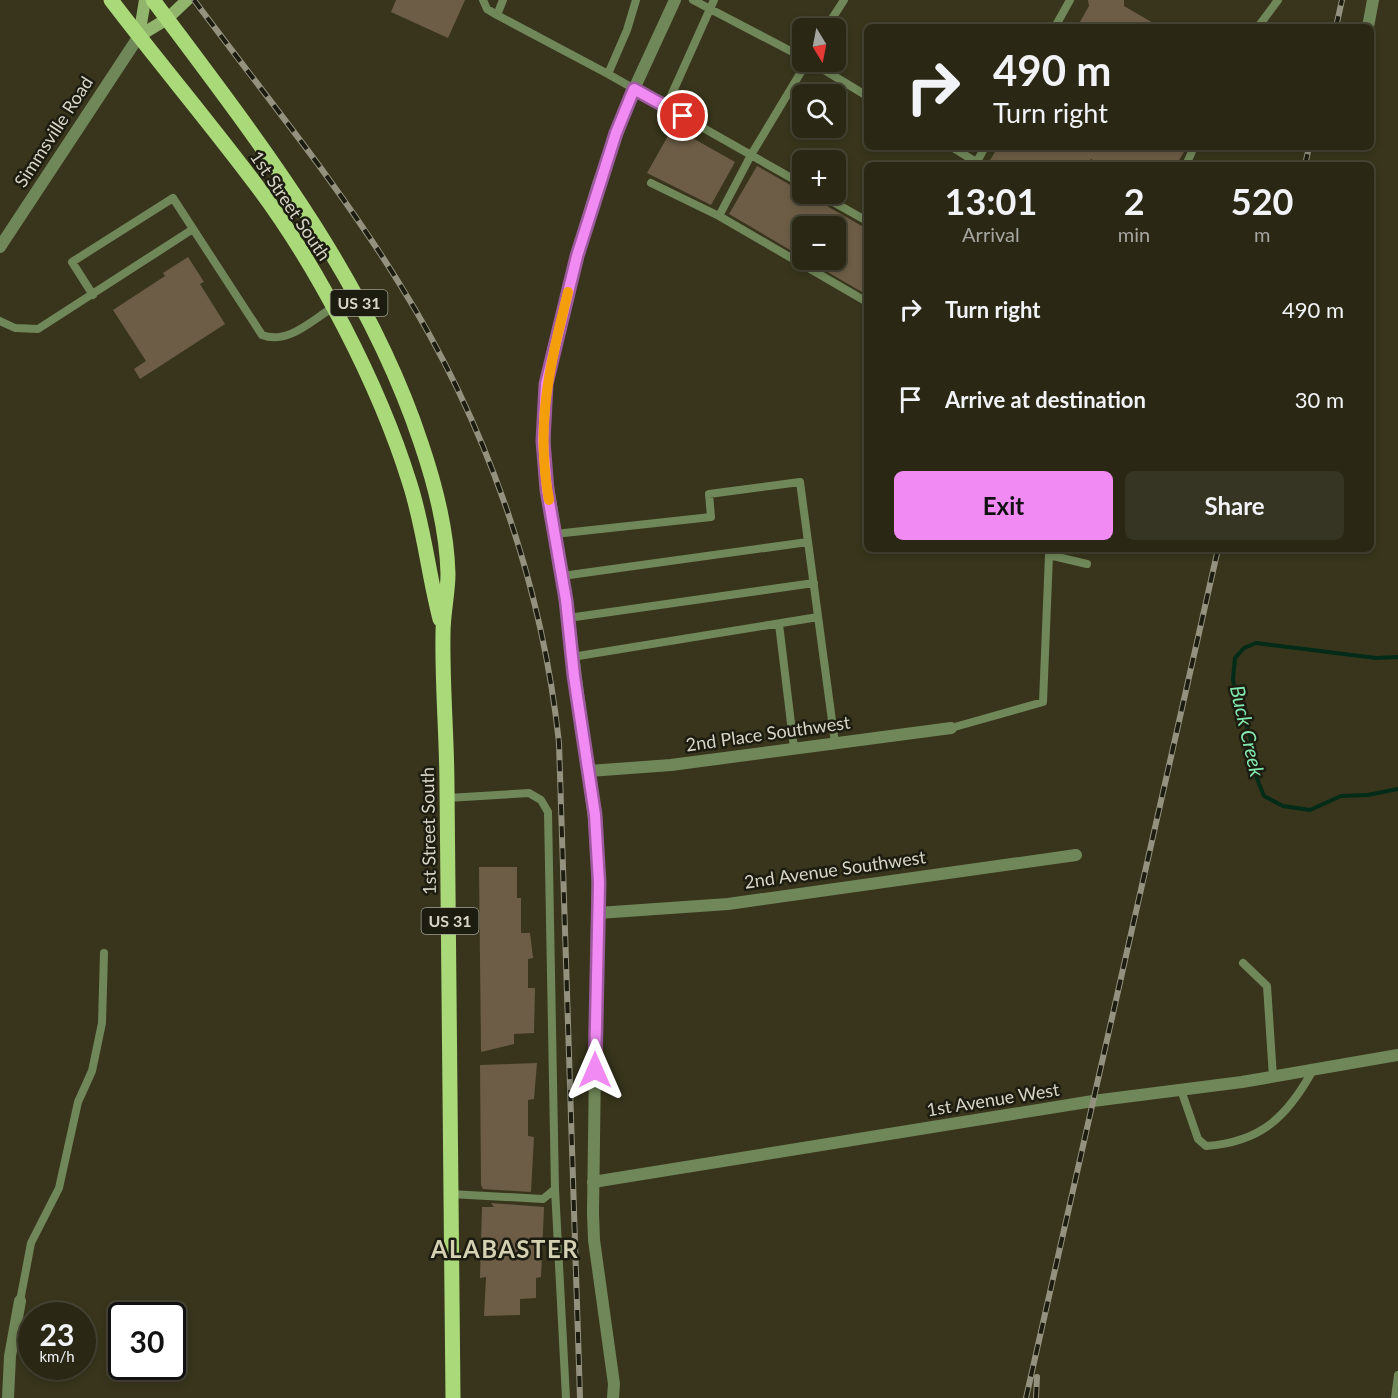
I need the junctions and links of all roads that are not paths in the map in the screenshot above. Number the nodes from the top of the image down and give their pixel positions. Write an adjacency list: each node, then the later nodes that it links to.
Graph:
1 (111, 0): 21 (main road, 1st Street South / US 31)
2 (145, 0): 21 (main road)
3 (153, 0): 17 (main road, 1st Street South / US 31)
4 (187, 0): 17 (main road)
5 (483, 0): 15 (lane)
6 (503, 0): 15 (lane)
7 (636, 0): 25 (lane)
8 (675, 0): 26 (street)
9 (693, 0): 14 (lane)
10 (844, 0): 16 (lane)
11 (1070, 0): 18 (lane)
12 (1278, 0): 19 (lane)
13 (1373, 0): 20 (street)
14 (712, 4): 22 (lane); 28 (lane)
15 (497, 15): 25 (lane)
16 (832, 18)
17 (167, 19): 21 (main road); 43 (main road, 1st Street South / US 31)
18 (1058, 24)
19 (1260, 24)
20 (1369, 24)
21 (139, 36): 38 (street, Simmsville Road); 41 (main road, 1st Street South / US 31)
22 (792, 51)
23 (803, 72): 30 (lane)
24 (826, 72): 27 (lane)
25 (608, 74): 26 (lane)
26 (634, 89): 28 (lane); 45 (street)
27 (864, 94)
28 (666, 107): 30 (lane)
29 (956, 150): 31 (lane)
30 (751, 155): 32 (lane); 35 (lane)
31 (973, 162)
32 (792, 178)
33 (651, 183): 35 (lane)
34 (837, 204): 36 (lane)
35 (719, 216): 40 (lane)
36 (864, 219)
37 (193, 229): 39 (lane); 39 (lane); 41 (lane)
38 (0, 247)
39 (93, 295): 42 (lane)
40 (864, 301)
41 (332, 308): 44 (main road, 1st Street South / US 31)
42 (0, 321)
43 (438, 503): 44 (main road); 53 (main road, 1st Street South / US 31)
44 (416, 505): 53 (main road, 1st Street South / US 31)
45 (555, 534): 46 (lane); 48 (street)
46 (808, 542): 48 (lane); 49 (lane)
47 (1087, 564): 55 (lane)
48 (562, 576): 51 (street)
49 (814, 583): 50 (lane); 51 (lane)
50 (818, 617): 52 (lane); 56 (lane)
51 (568, 618): 54 (street)
52 (779, 624): 54 (lane); 57 (lane)
53 (442, 630): 59 (main road, 1st Street South / US 31)
54 (572, 657): 58 (street)
55 (951, 728): 56 (street, 2nd Place Southwest)
56 (835, 742): 57 (street, 2nd Place Southwest)
57 (794, 748): 58 (street, 2nd Place Southwest)
58 (589, 771): 61 (street)
59 (447, 798): 69 (lane); 70 (main road, 1st Street South / US 31)
60 (1076, 855): 61 (street, 2nd Avenue Southwest)
61 (598, 913): 68 (street)
62 (104, 953): 71 (lane)
63 (1243, 963): 66 (lane)
64 (1398, 1055): 65 (street, 1st Avenue West)
65 (1313, 1070): 66 (street, 1st Avenue West); 67 (lane)
66 (1273, 1077): 67 (street, 1st Avenue West)
67 (1181, 1090): 68 (street, 1st Avenue West)
68 (593, 1182): 76 (street)
69 (555, 1189): 70 (lane); 75 (lane)
70 (450, 1194): 74 (main road, 1st Street South / US 31)
71 (20, 1301): 73 (street)
72 (1398, 1375): 77 (lane)
73 (8, 1398)
74 (453, 1398)
75 (566, 1398)
76 (613, 1398)
77 (1395, 1398)

